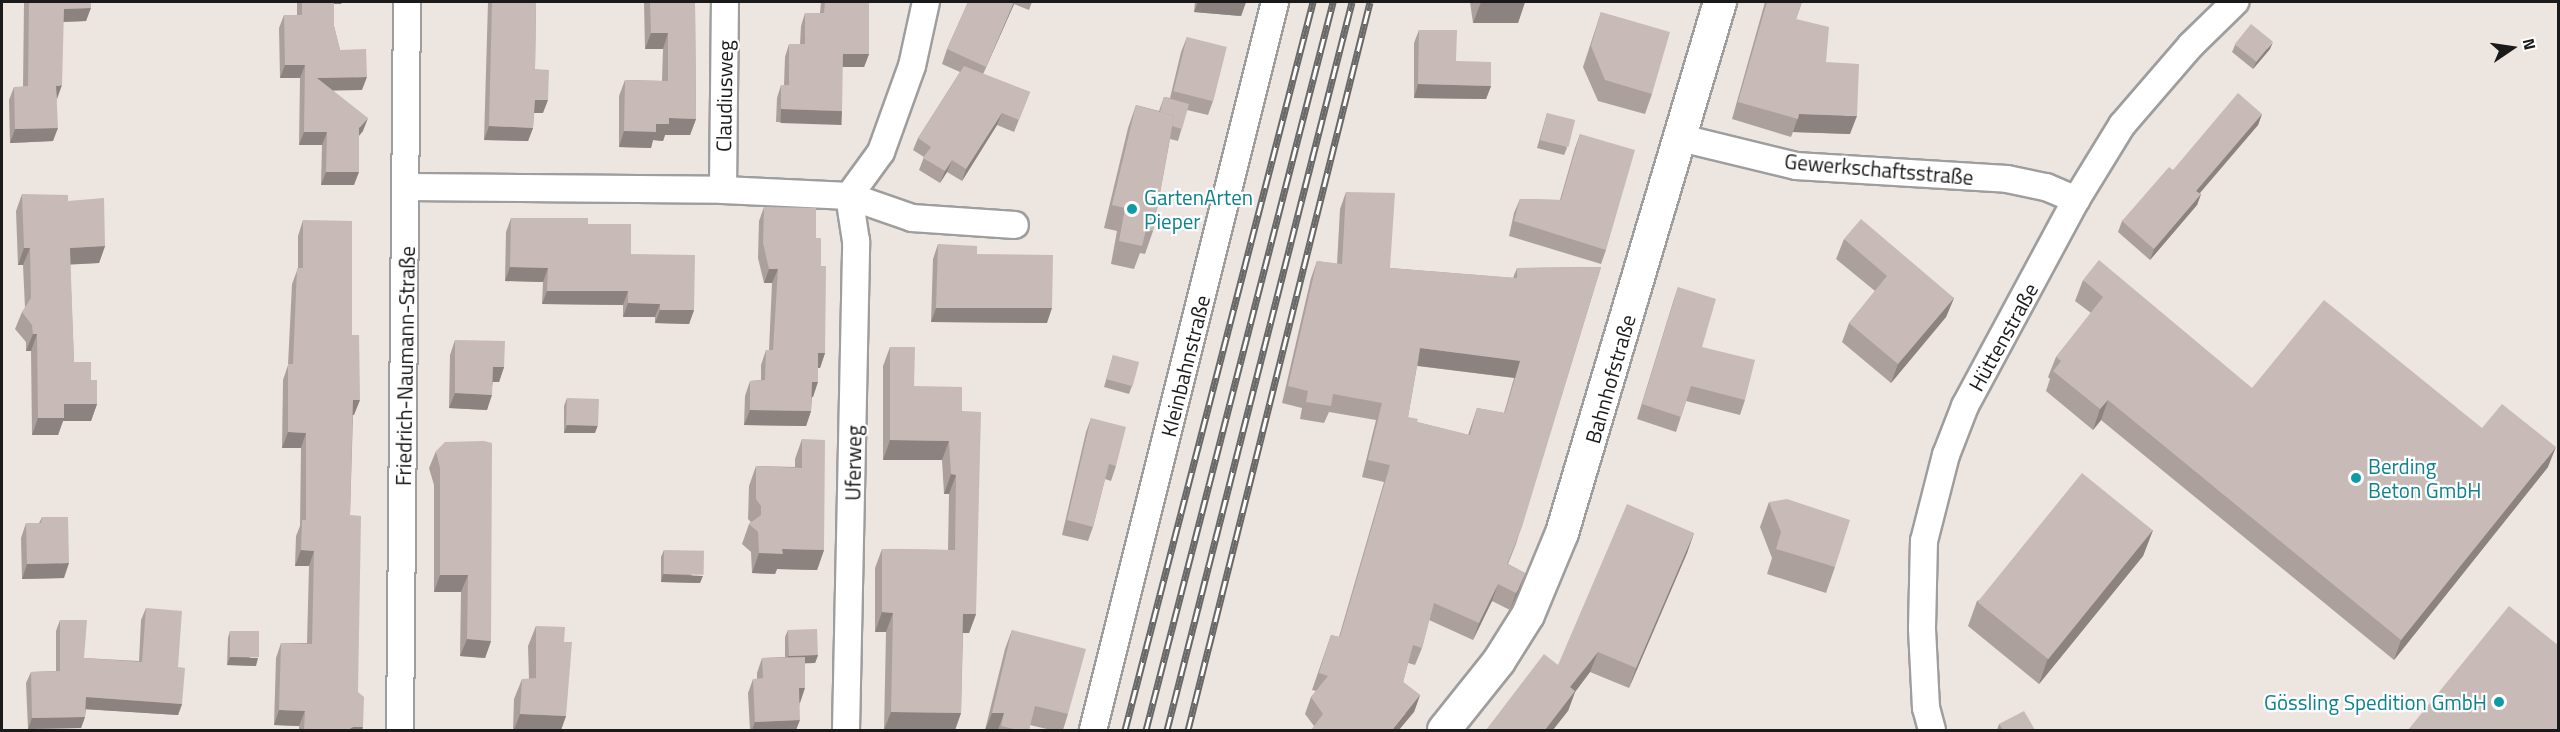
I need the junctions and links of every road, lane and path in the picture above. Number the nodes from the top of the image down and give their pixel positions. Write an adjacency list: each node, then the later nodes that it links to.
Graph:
1 (407, 2): 8 (street, Friedrich-Naumann-Straße)
2 (725, 2): 9 (street, Claudiusweg)
3 (926, 2): 10 (street)
4 (1275, 2): 15 (street, Kleinbahnstraße)
5 (1720, 2): 7 (street, Bahnhofstraße)
6 (2235, 2): 11 (street, Hüttenstraße)
7 (1681, 138): 11 (street, Gewerkschaftsstraße); 16 (street, Bahnhofstraße)
8 (407, 187): 9 (street); 13 (street, Friedrich-Naumann-Straße)
9 (723, 190): 10 (street)
10 (849, 196): 12 (street); 14 (street, Uferweg)
11 (2076, 200): 17 (street, Hüttenstraße)
12 (1015, 225)
13 (400, 730)
14 (846, 730)
15 (1093, 730)
16 (1444, 730)
17 (1932, 730)

